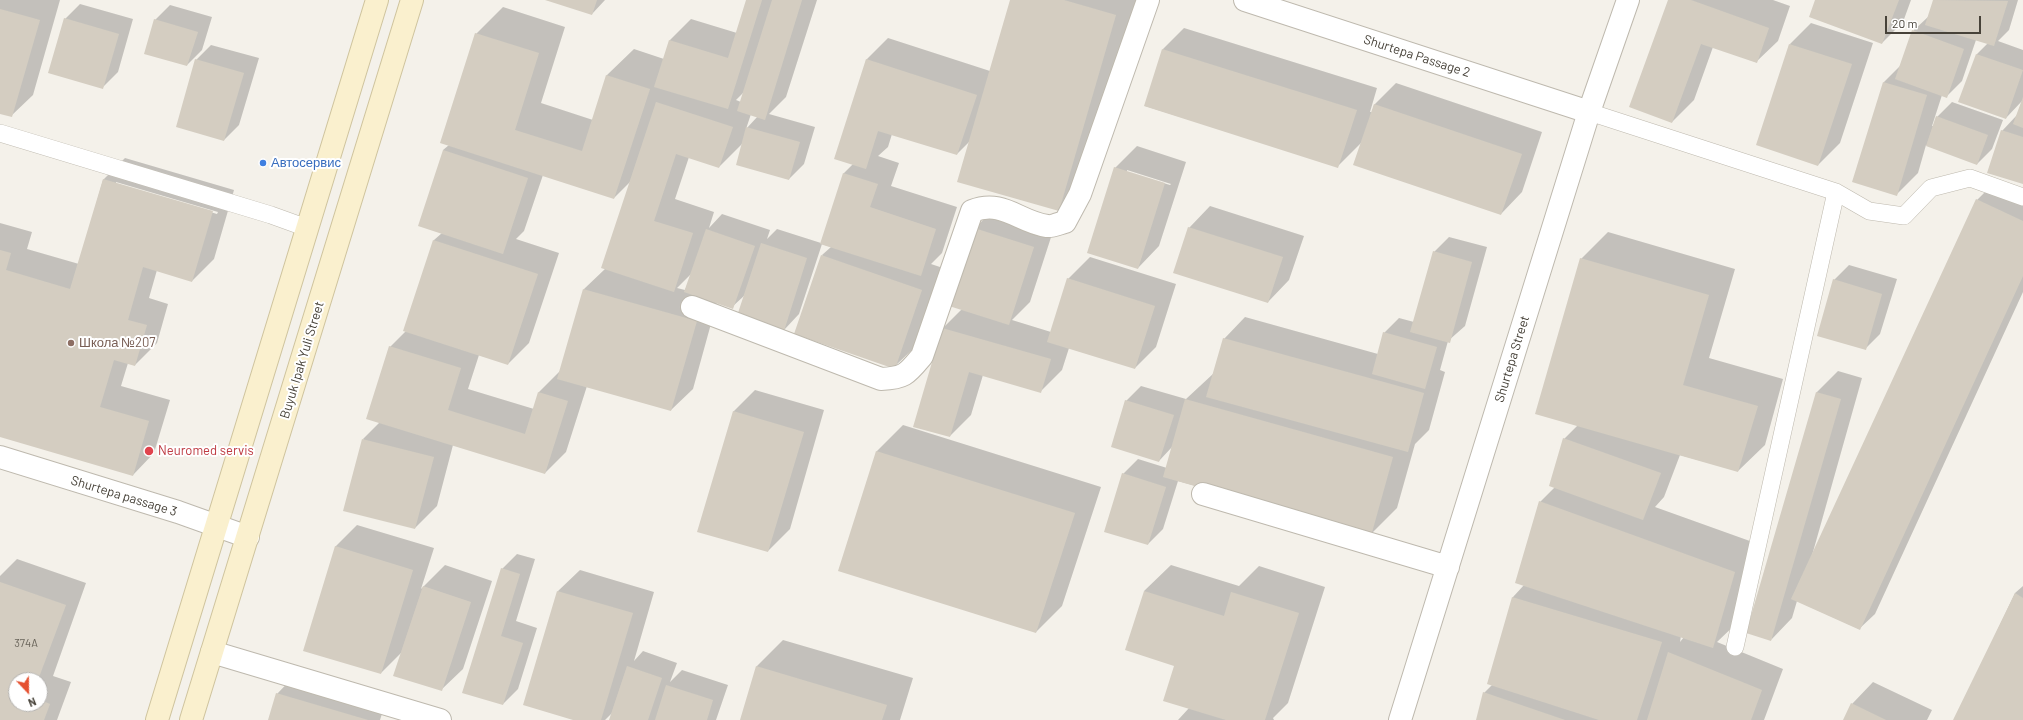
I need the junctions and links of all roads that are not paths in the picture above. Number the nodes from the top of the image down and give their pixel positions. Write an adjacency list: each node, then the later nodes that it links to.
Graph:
1 (377, 0): 10 (main road)
2 (412, 0): 15 (main road, Buyuk Ipak Yuli Street)
3 (1148, 0): 11 (street)
4 (1245, 0): 6 (street, Shurtepa Passage 2)
5 (1628, 0): 6 (street, Shurtepa Street)
6 (1589, 112): 8 (lane); 16 (street, Shurtepa Street)
7 (0, 133): 10 (lane)
8 (1836, 192): 9 (lane); 17 (lane)
9 (2023, 196)
10 (307, 228): 14 (main road)
11 (692, 307)
12 (0, 457): 14 (street, Shurtepa passage 3)
13 (1203, 494): 16 (street)
14 (217, 526): 15 (street, Shurtepa passage 3); 19 (main road)
15 (248, 537): 18 (main road, Buyuk Ipak Yuli Street)
16 (1448, 567): 22 (street, Shurtepa Street)
17 (1735, 647)
18 (212, 652): 20 (main road, Buyuk Ipak Yuli Street); 21 (street)
19 (158, 720)
20 (191, 720)
21 (440, 720)
22 (1400, 720)

